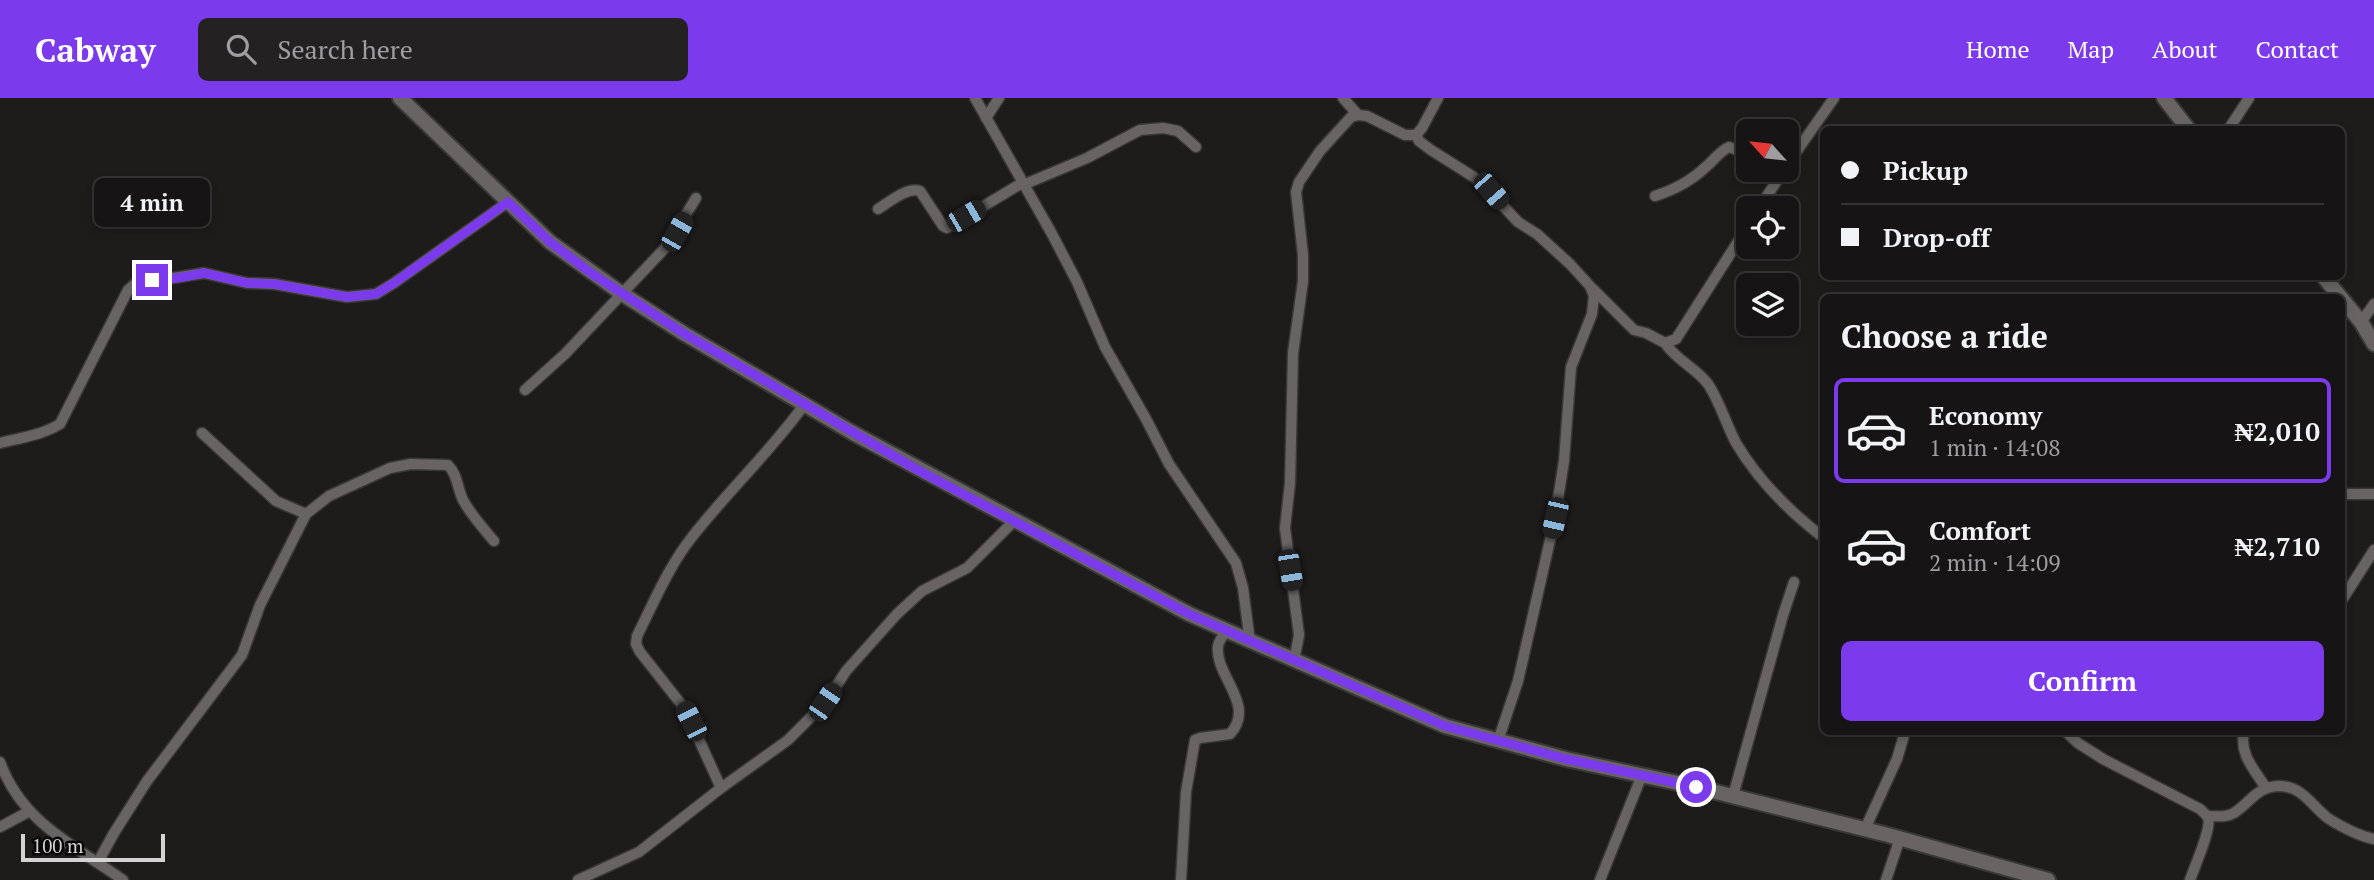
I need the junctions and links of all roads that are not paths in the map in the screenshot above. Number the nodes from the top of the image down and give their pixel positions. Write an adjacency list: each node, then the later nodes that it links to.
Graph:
1 (400, 98): 20 (main road)
2 (975, 98): 10 (street)
3 (999, 98): 10 (street)
4 (1343, 98): 9 (street)
5 (1438, 98): 13 (street)
6 (1834, 98): 15 (street)
7 (2164, 98): 11 (main road)
8 (2249, 98): 12 (street)
9 (1358, 114): 13 (street); 49 (street)
10 (986, 118): 17 (street)
11 (2186, 126)
12 (2231, 126)
13 (1416, 135): 24 (street)
14 (1196, 147): 17 (street)
15 (1799, 147)
16 (1736, 149): 18 (street)
17 (1023, 184): 21 (street); 48 (street)
18 (1655, 196)
19 (696, 198): 25 (street)
20 (508, 202): 25 (main road); 37 (street)
21 (878, 209)
22 (1736, 245): 32 (street)
23 (2326, 280): 26 (main road)
24 (1590, 286): 29 (street); 31 (street)
25 (621, 293): 34 (street); 35 (main road)
26 (2338, 294)
27 (2345, 303): 30 (main road)
28 (2374, 304): 30 (street)
29 (1610, 306): 31 (street); 32 (street)
30 (2361, 322): 33 (main road)
31 (1587, 326): 53 (street)
32 (1665, 343): 42 (street)
33 (2374, 344)
34 (525, 390)
35 (804, 405): 41 (main road); 56 (street)
36 (202, 433): 40 (street)
37 (0, 443)
38 (2345, 494): 39 (street)
39 (2374, 494)
40 (306, 514): 43 (street); 65 (street)
41 (1014, 521): 47 (main road); 56 (street)
42 (1820, 535)
43 (494, 541)
44 (2374, 550): 46 (street)
45 (1794, 582): 58 (street)
46 (2345, 595)
47 (1226, 631): 48 (main road); 68 (street)
48 (1250, 642): 49 (main road)
49 (1294, 661): 53 (main road)
50 (1904, 735): 62 (street)
51 (2069, 735): 60 (street)
52 (2243, 735): 57 (street)
53 (1498, 740): 55 (main road)
54 (0, 762): 59 (street)
55 (1642, 775): 58 (main road); 69 (street)
56 (721, 788): 67 (street)
57 (2266, 788): 60 (street); 64 (street)
58 (1733, 796): 62 (main road)
59 (28, 812): 61 (street); 65 (street)
60 (2207, 816): 72 (street)
61 (0, 827)
62 (1866, 829): 63 (main road)
63 (1900, 838): 70 (street); 71 (main road)
64 (2374, 839)
65 (98, 862): 66 (street)
66 (123, 880)
67 (578, 880)
68 (1181, 880)
69 (1600, 880)
70 (1886, 880)
71 (2048, 880)
72 (2190, 880)

